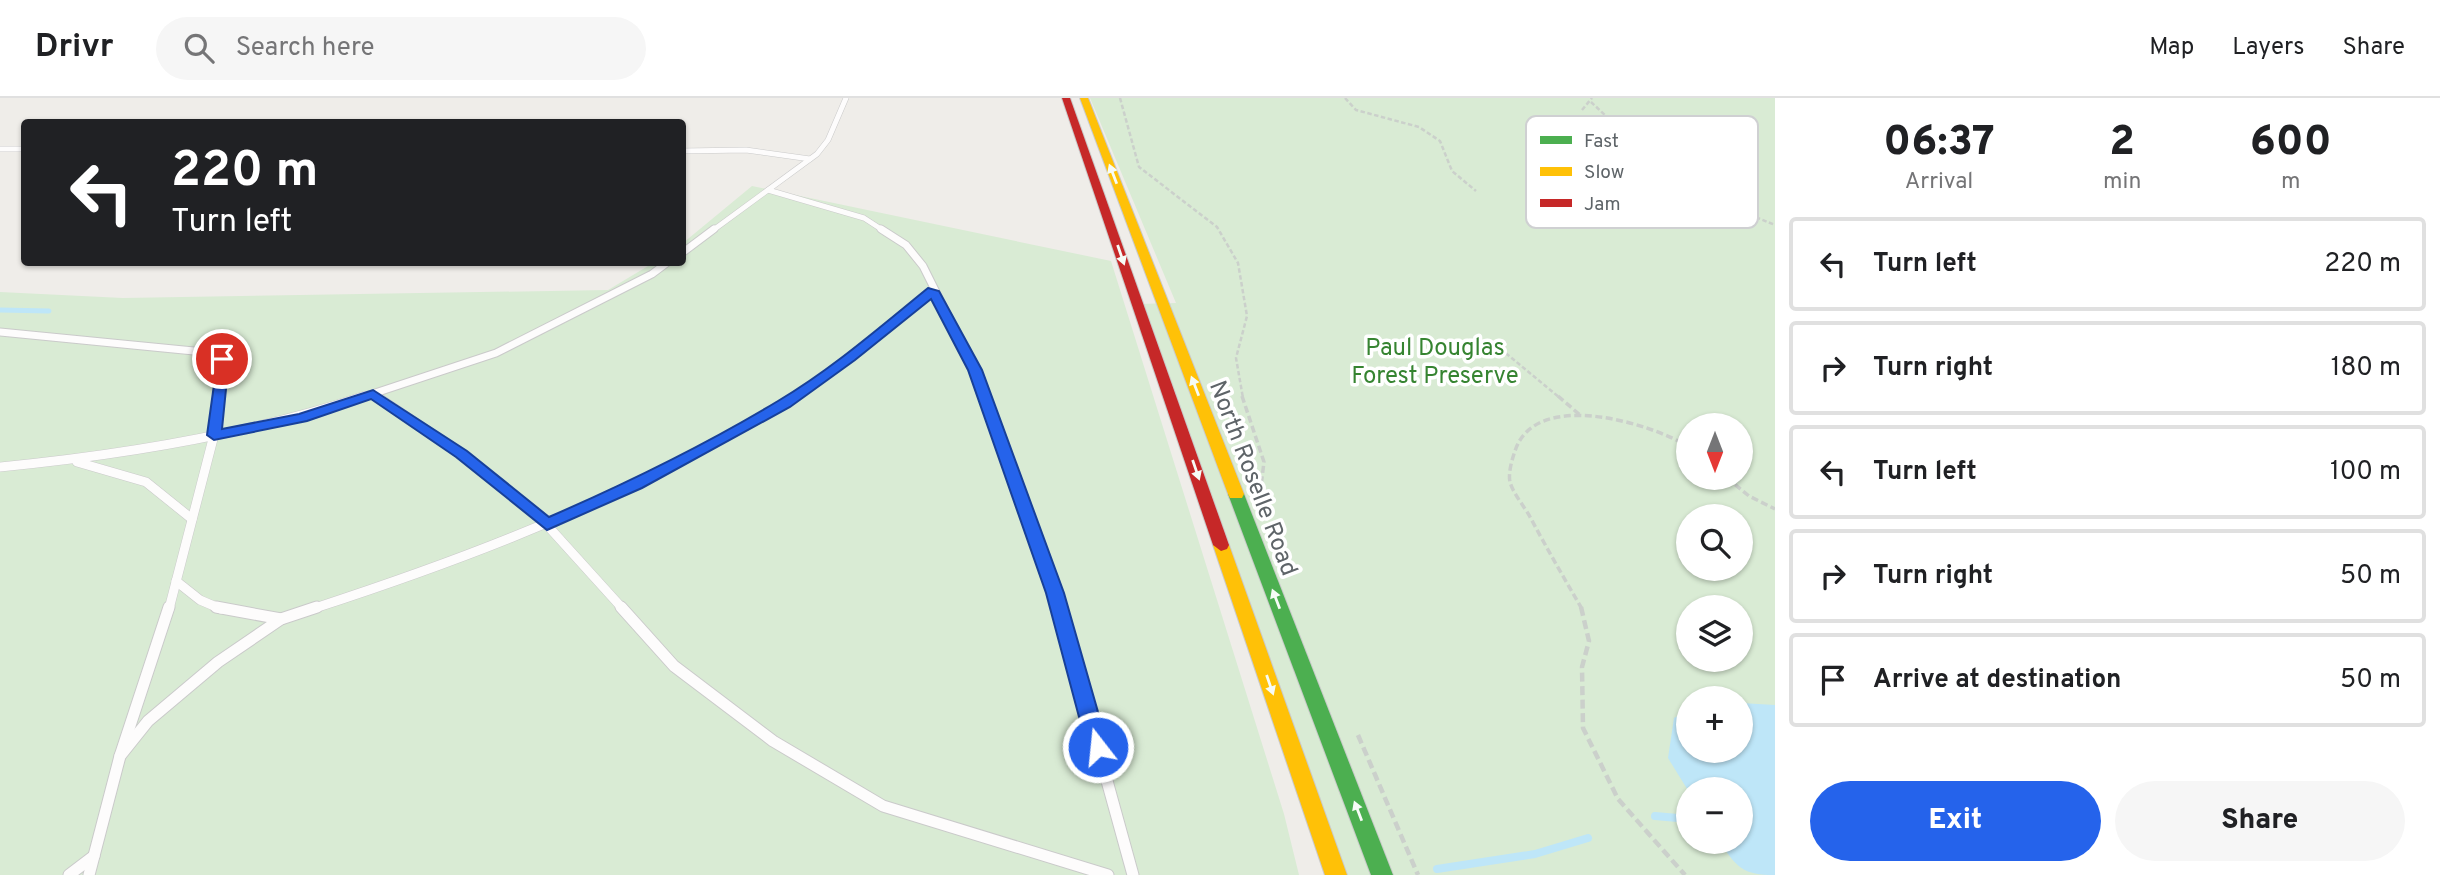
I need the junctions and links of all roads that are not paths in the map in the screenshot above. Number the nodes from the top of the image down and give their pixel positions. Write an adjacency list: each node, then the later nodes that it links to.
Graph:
1 (846, 98): 7 (lane)
2 (1066, 98): 27 (main road, North Roselle Road, one-way to 27)
3 (1084, 98): 28 (main road, North Roselle Road, one-way to 3)
4 (0, 149): 5 (lane)
5 (21, 149)
6 (686, 151): 7 (lane)
7 (810, 159): 8 (lane)
8 (768, 190): 9 (lane); 11 (lane)
9 (686, 250)
10 (663, 266): 13 (lane)
11 (933, 291): 18 (lane); 26 (lane)
12 (0, 332): 14 (lane)
13 (373, 394): 14 (lane); 18 (lane)
14 (214, 435): 15 (lane); 17 (lane)
15 (70, 460): 16 (lane); 17 (lane)
16 (0, 467)
17 (192, 519): 19 (lane)
18 (547, 525): 20 (lane); 25 (lane)
19 (176, 581): 20 (lane); 21 (lane)
20 (281, 619): 21 (lane)
21 (120, 756): 22 (lane)
22 (94, 856): 23 (lane); 24 (lane)
23 (69, 875)
24 (89, 875)
25 (1108, 875)
26 (1133, 875)
27 (1336, 875)
28 (1382, 875)

